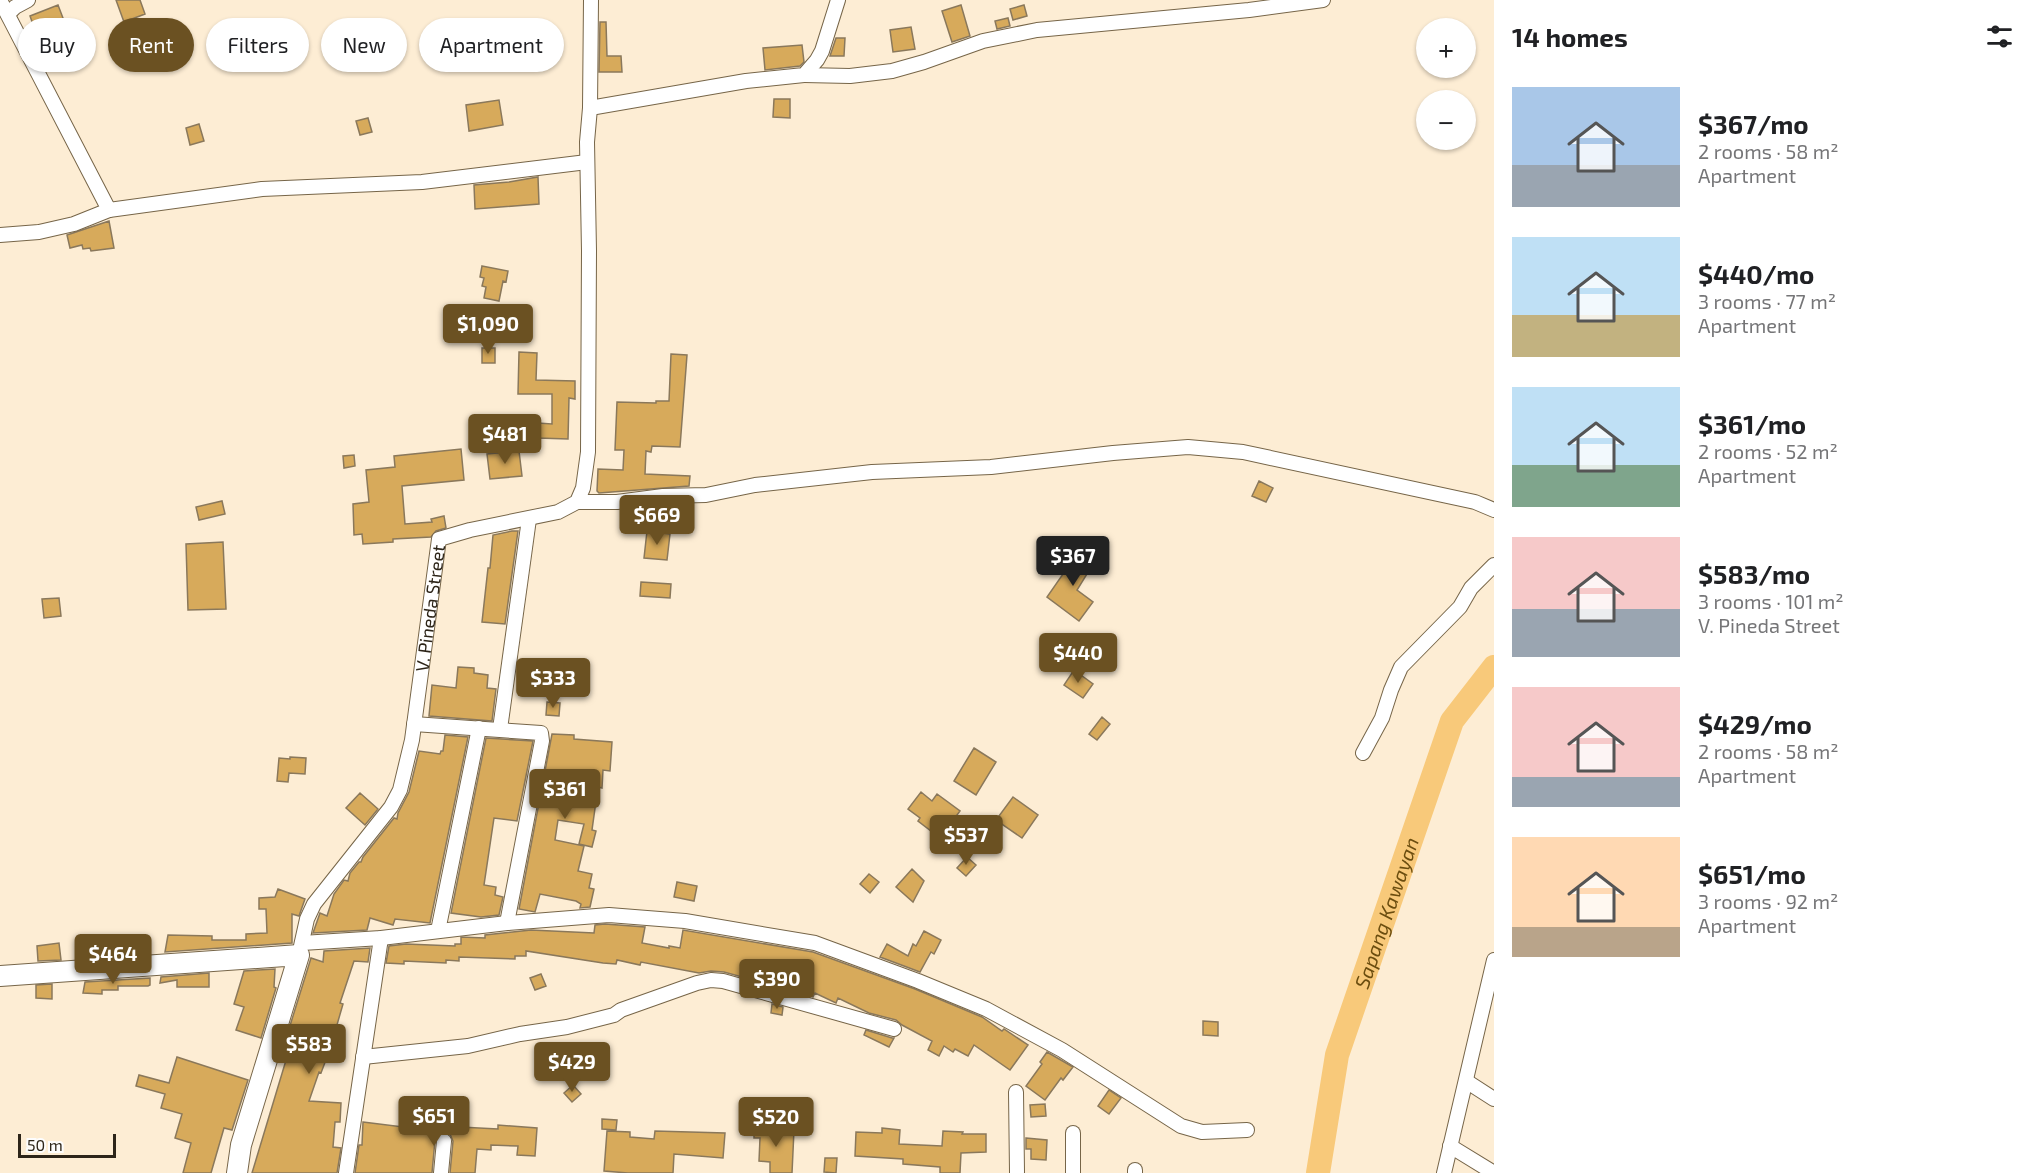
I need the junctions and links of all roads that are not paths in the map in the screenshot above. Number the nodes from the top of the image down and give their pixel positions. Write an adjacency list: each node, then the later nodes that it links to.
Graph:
1 (0, 0): 6 (street)
2 (28, 0): 6 (street)
3 (591, 0): 8 (street)
4 (838, 0): 7 (street)
5 (1323, 0): 7 (street)
6 (8, 14): 10 (street)
7 (804, 75): 8 (street)
8 (590, 108): 9 (street)
9 (587, 162): 10 (street); 12 (street)
10 (109, 210): 11 (street)
11 (0, 235)
12 (576, 502): 13 (street); 14 (street, V. Pineda Street)
13 (1494, 510)
14 (529, 519): 16 (street, V. Pineda Street); 18 (street)
15 (1494, 565): 19 (street)
16 (414, 724): 17 (street); 23 (street, V. Pineda Street)
17 (479, 728): 18 (street); 21 (street)
18 (500, 729): 20 (street)
19 (1363, 753)
20 (507, 923): 21 (street); 32 (street)
21 (438, 931): 22 (street)
22 (381, 938): 23 (street); 28 (street)
23 (301, 949): 25 (street); 36 (street, V. Pineda Street)
24 (1494, 960): 26 (street)
25 (0, 976)
26 (1489, 1004): 29 (street)
27 (894, 1029): 28 (street)
28 (363, 1057): 37 (street)
29 (1466, 1081): 31 (street); 35 (street)
30 (1016, 1092): 40 (street)
31 (1494, 1099)
32 (1247, 1130)
33 (1073, 1133): 41 (street)
34 (444, 1141): 38 (street)
35 (1450, 1146): 42 (street); 43 (street)
36 (237, 1173)
37 (346, 1173)
38 (441, 1173)
39 (1012, 1173): 40 (street)
40 (1018, 1173)
41 (1073, 1173)
42 (1444, 1173)
43 (1494, 1173)

